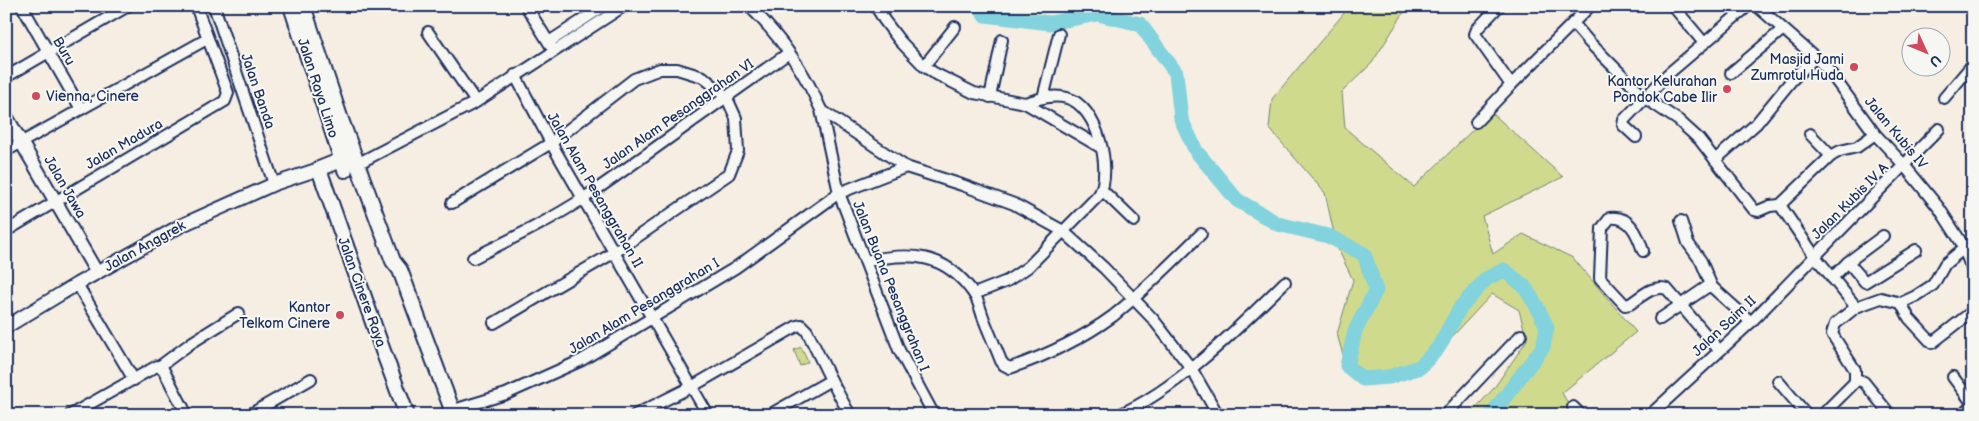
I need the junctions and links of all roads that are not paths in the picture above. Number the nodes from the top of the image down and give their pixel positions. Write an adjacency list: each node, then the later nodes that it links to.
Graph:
1 (22, 6): 29 (street, Buru)
2 (128, 6): 29 (street)
3 (196, 6): 25 (street)
4 (214, 6): 63 (street, Jalan Banda)
5 (290, 6): 59 (main road, Jalan Raya Limo)
6 (303, 6): 59 (main road, Jalan Raya Limo)
7 (526, 6): 28 (street)
8 (604, 6): 28 (street)
9 (624, 6): 28 (street)
10 (749, 6): 30 (street, Jalan Buana Pesanggrahan I)
11 (888, 6): 18 (street)
12 (1499, 6): 37 (street)
13 (1573, 6): 19 (street)
14 (1590, 6): 19 (street)
15 (1673, 6): 27 (street)
16 (1748, 6): 27 (street)
17 (1757, 6): 22 (street, Jalan Kubis IV)
18 (877, 8): 33 (street)
19 (1581, 14): 20 (street)
20 (1573, 23): 37 (street); 41 (street)
21 (955, 26): 33 (street)
22 (1782, 30): 31 (street, Jalan Kubis IV); 34 (street)
23 (428, 32): 43 (street)
24 (1060, 34): 40 (street)
25 (207, 39): 45 (street); 67 (street, Jalan Madura)
26 (1002, 40): 39 (street)
27 (1704, 43): 41 (street)
28 (551, 46): 35 (street)
29 (49, 52): 36 (street); 45 (street, Buru)
30 (789, 53): 38 (street, Jalan Alam Pesanggrahan VI); 46 (street, Jalan Buana Pesanggrahan I)
31 (1815, 57): 51 (street, Jalan Kubis IV); 58 (street)
32 (1973, 64): 42 (street)
33 (924, 66): 39 (street)
34 (1731, 73)
35 (515, 76): 43 (street); 54 (street, Jalan Alam Pesanggrahan II)
36 (6, 77)
37 (1511, 85): 48 (street)
38 (726, 96): 54 (street); 66 (street, Jalan Alam Pesanggrahan VI); 79 (street)
39 (990, 97): 44 (street)
40 (1043, 98): 44 (street); 55 (street)
41 (1645, 98): 52 (street); 58 (street)
42 (1944, 98)
43 (476, 102): 59 (street)
44 (1025, 103): 55 (street)
45 (81, 109): 53 (street)
46 (821, 110): 61 (street); 65 (street, Jalan Buana Pesanggrahan I)
47 (6, 116): 53 (street, Jalan Jawa)
48 (1476, 122)
49 (1939, 129): 60 (street, Jalan Kubis IV A)
50 (1810, 134): 57 (street)
51 (1875, 134): 57 (street); 60 (street, Jalan Kubis IV)
52 (1636, 137)
53 (21, 142): 56 (street); 67 (street, Jalan Jawa)
54 (550, 143): 66 (street, Jalan Alam Pesanggrahan II); 68 (street)
55 (1100, 147): 64 (street)
56 (6, 151)
57 (1831, 156): 69 (street)
58 (1715, 160): 69 (street)
59 (351, 163): 62 (main road, Jalan Anggrek); 116 (main road)
60 (1904, 165): 76 (street, Jalan Kubis IV); 80 (street, Jalan Kubis IV A)
61 (906, 167): 65 (street, Jalan Alam Pesanggrahan I); 73 (street)
62 (320, 173): 63 (street, Jalan Anggrek); 121 (main road, Jalan Cinere Raya)
63 (274, 184): 85 (street, Jalan Anggrek)
64 (1102, 190): 70 (street); 73 (street)
65 (840, 193): 82 (street, Jalan Buana Pesanggrahan I); 97 (street, Jalan Alam Pesanggrahan I)
66 (583, 198): 79 (street, Jalan Alam Pesanggrahan II); 81 (street, Jalan Alam Pesanggrahan VI)
67 (56, 200): 72 (street, Jalan Madura); 85 (street, Jalan Jawa)
68 (452, 203)
69 (1780, 205): 80 (street)
70 (1134, 221)
71 (1681, 221): 89 (street)
72 (6, 231)
73 (1063, 231): 90 (street); 91 (street)
74 (1201, 234): 91 (street)
75 (1883, 236): 83 (street)
76 (1967, 248): 84 (street, Jalan Kubis IV); 92 (street)
77 (1916, 250): 83 (street)
78 (1642, 251): 93 (street)
79 (615, 252): 97 (street, Jalan Alam Pesanggrahan II); 100 (street)
80 (1814, 256): 86 (street); 99 (street, Jalan Saim II)
81 (474, 258)
82 (864, 260): 90 (street); 126 (street, Jalan Buana Pesanggrahan I)
83 (1848, 262): 86 (street)
84 (1973, 271)
85 (97, 273): 88 (street, Jalan Anggrek)
86 (1832, 278): 94 (street)
87 (1285, 282): 105 (street)
88 (77, 284): 101 (street, Jalan Anggrek); 108 (street)
89 (1712, 287): 93 (street); 99 (street)
90 (974, 294): 91 (street)
91 (1135, 298): 105 (street)
92 (1901, 303): 94 (street); 95 (street)
93 (1681, 306): 98 (street); 103 (street)
94 (1856, 307): 107 (street)
95 (1973, 311)
96 (238, 313): 104 (street)
97 (653, 318): 112 (street, Jalan Alam Pesanggrahan II); 116 (street, Jalan Alam Pesanggrahan I)
98 (1660, 319)
99 (1751, 322): 103 (street, Jalan Saim II)
100 (494, 323)
101 (6, 327)
102 (1521, 335): 129 (street)
103 (1719, 350): 130 (street, Jalan Saim II)
104 (160, 366): 108 (street); 119 (street)
105 (1191, 368): 127 (street); 128 (street)
106 (1953, 377): 113 (street)
107 (1856, 379): 115 (street); 117 (street)
108 (134, 380): 114 (street)
109 (311, 380): 120 (street)
110 (831, 380): 112 (street); 124 (street); 125 (street)
111 (1778, 381): 131 (street)
112 (693, 386): 122 (street); 123 (street, Jalan Alam Pesanggrahan II)
113 (1973, 405): 132 (street)
114 (84, 412): 118 (street)
115 (1888, 412)
116 (450, 413)
117 (1828, 413)
118 (70, 415)
119 (187, 415)
120 (249, 415)
121 (408, 415)
122 (635, 415)
123 (708, 415)
124 (769, 415)
125 (850, 415)
126 (934, 415)
127 (1118, 415)
128 (1218, 415)
129 (1444, 415)
130 (1650, 415)
131 (1807, 415)
132 (1962, 415)

